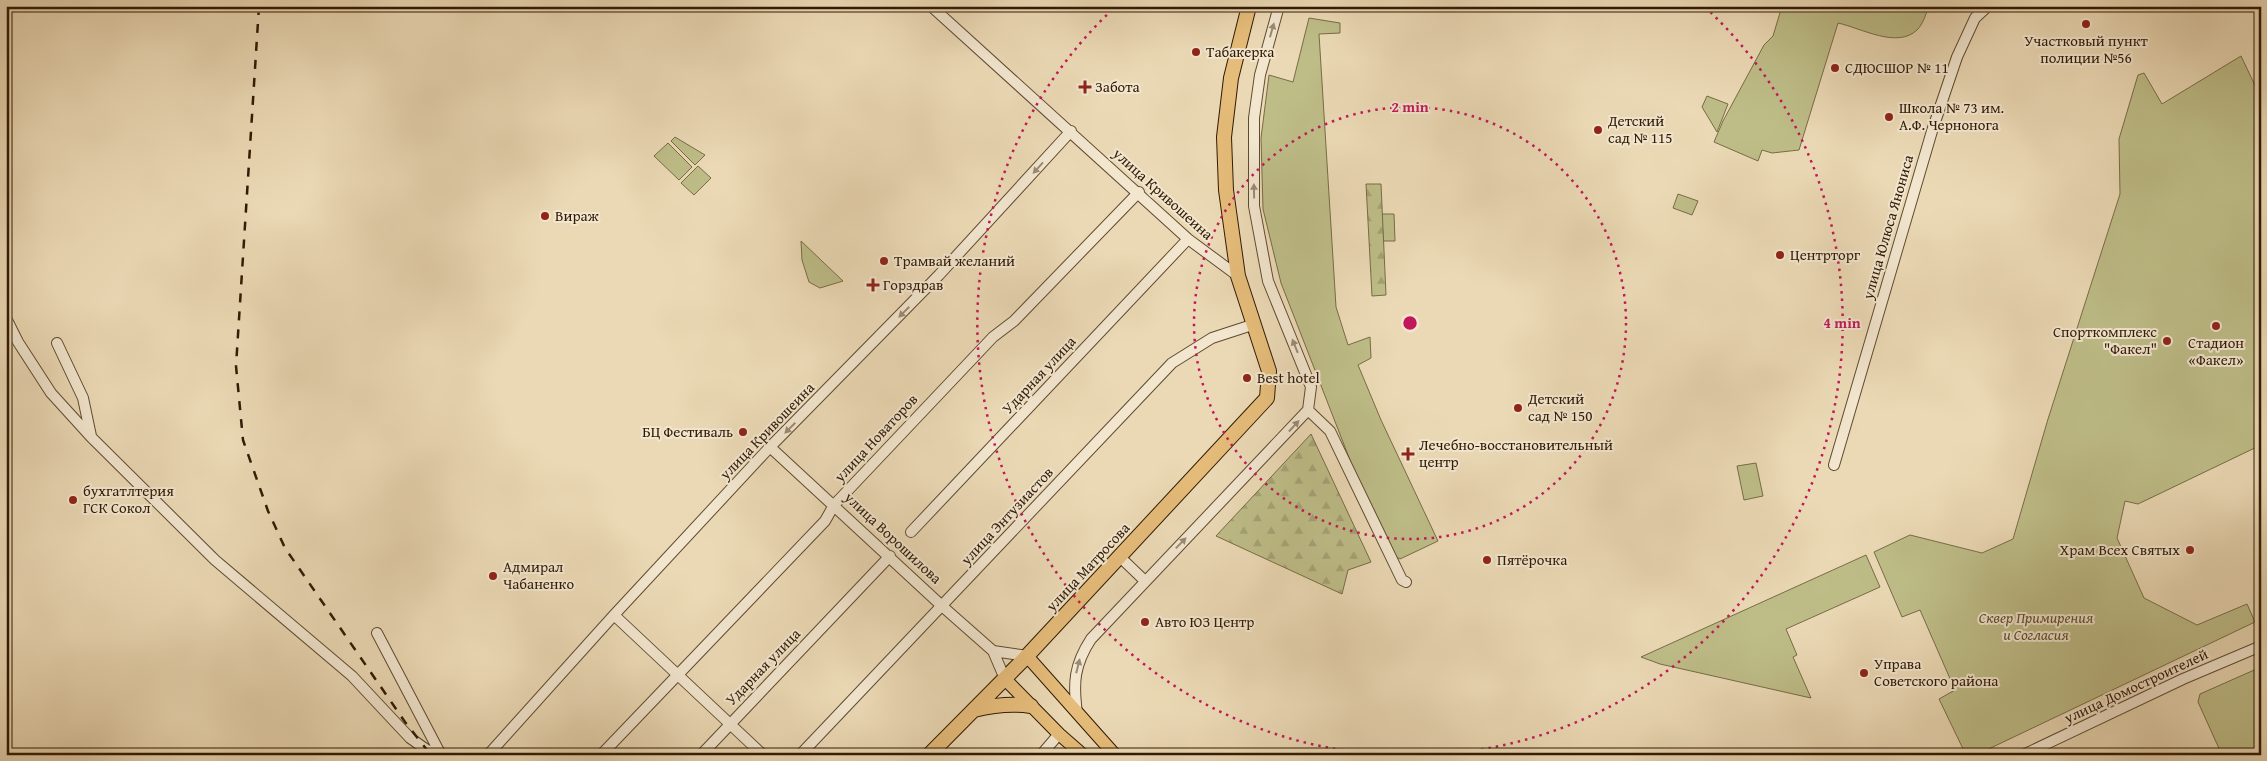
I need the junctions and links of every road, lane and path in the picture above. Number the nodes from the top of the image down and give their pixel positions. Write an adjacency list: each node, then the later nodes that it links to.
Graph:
1 (931, 6): 5 (street, улица Кривошеина)
2 (1250, 6): 8 (highway)
3 (1279, 6): 12 (street, one-way to 3)
4 (1988, 6): 15 (street, улица Юлюса Янониса)
5 (1071, 132): 6 (street, улица Кривошеина); 14 (street, улица Кривошеина, one-way to 14)
6 (1139, 192): 7 (street, улица Кривошеина); 16 (street, улица Новаторов)
7 (1188, 239): 8 (street, улица Кривошеина); 17 (street, Ударная улица)
8 (1238, 276): 10 (highway)
9 (6, 318): 13 (street)
10 (1255, 324): 19 (highway, улица Матросова); 22 (street, улица Энтузиастов)
11 (57, 343): 13 (street)
12 (1308, 410): 20 (street, one-way to 12); 21 (street)
13 (91, 436): 35 (street)
14 (770, 447): 16 (street, улица Ворошилова); 23 (street, улица Кривошеина)
15 (1834, 466)
16 (834, 505): 18 (street, улица Ворошилова); 28 (street, улица Новаторов)
17 (911, 532)
18 (890, 556): 22 (street, улица Ворошилова); 33 (street, Ударная улица)
19 (1120, 557): 20 (street); 27 (highway, улица Матросова)
20 (1145, 581): 32 (street, one-way to 20)
21 (1406, 582)
22 (942, 606): 26 (street, улица Ворошилова); 40 (street, улица Энтузиастов)
23 (614, 615): 28 (street); 36 (street, улица Кривошеина)
24 (376, 632): 35 (street)
25 (2261, 646): 45 (street, улица Домостроителей)
26 (993, 651): 27 (street); 29 (street, улица Ворошилова)
27 (1027, 656): 29 (highway, улица Матросова); 32 (main road)
28 (678, 675): 33 (street); 37 (street, улица Новаторов)
29 (1005, 679): 30 (main road, улица Ворошилова); 31 (highway, улица Матросова)
30 (1031, 706): 31 (highway); 34 (main road, улица Ворошилова)
31 (974, 710): 41 (highway, улица Матросова)
32 (1077, 714): 44 (main road)
33 (730, 723): 38 (street, Ударная улица); 39 (street)
34 (1059, 734): 42 (street); 43 (main road, улица Ворошилова)
35 (440, 754)
36 (488, 755)
37 (601, 755)
38 (701, 755)
39 (763, 755)
40 (800, 755)
41 (929, 755)
42 (1040, 755)
43 (1083, 755)
44 (1115, 755)
45 (2023, 755)

